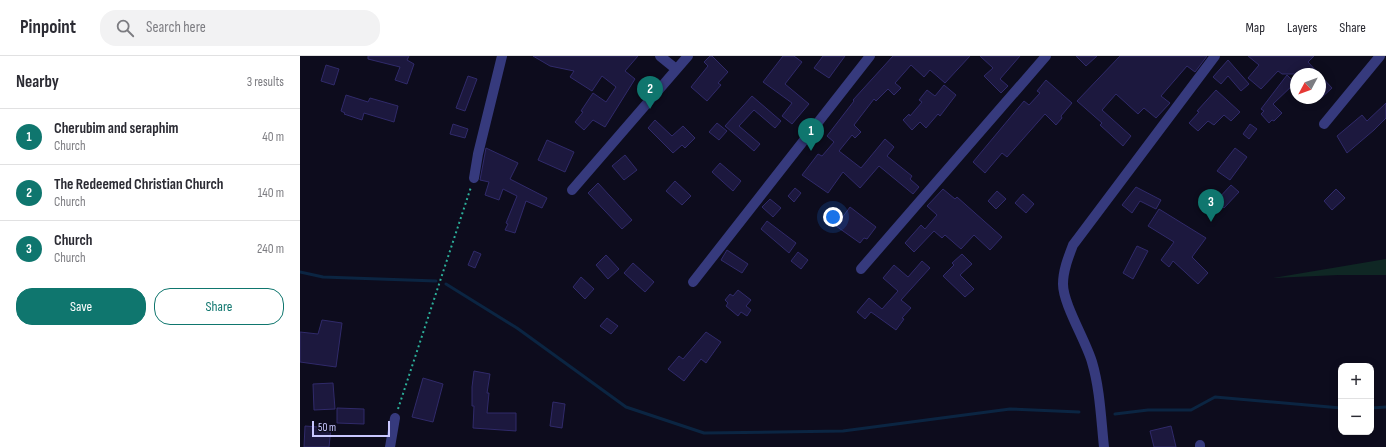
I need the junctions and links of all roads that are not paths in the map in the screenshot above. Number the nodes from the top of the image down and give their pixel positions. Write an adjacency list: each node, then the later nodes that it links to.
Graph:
1 (502, 56): 10 (street)
2 (660, 56): 8 (street)
3 (688, 56): 8 (street)
4 (870, 56): 13 (street)
5 (1046, 56): 12 (street)
6 (1215, 56): 16 (street)
7 (1380, 56): 9 (street)
8 (676, 69): 11 (street)
9 (1324, 124)
10 (474, 178)
11 (572, 190)
12 (861, 269)
13 (692, 282)
14 (395, 418): 15 (street)
15 (390, 447)
16 (1104, 447)

